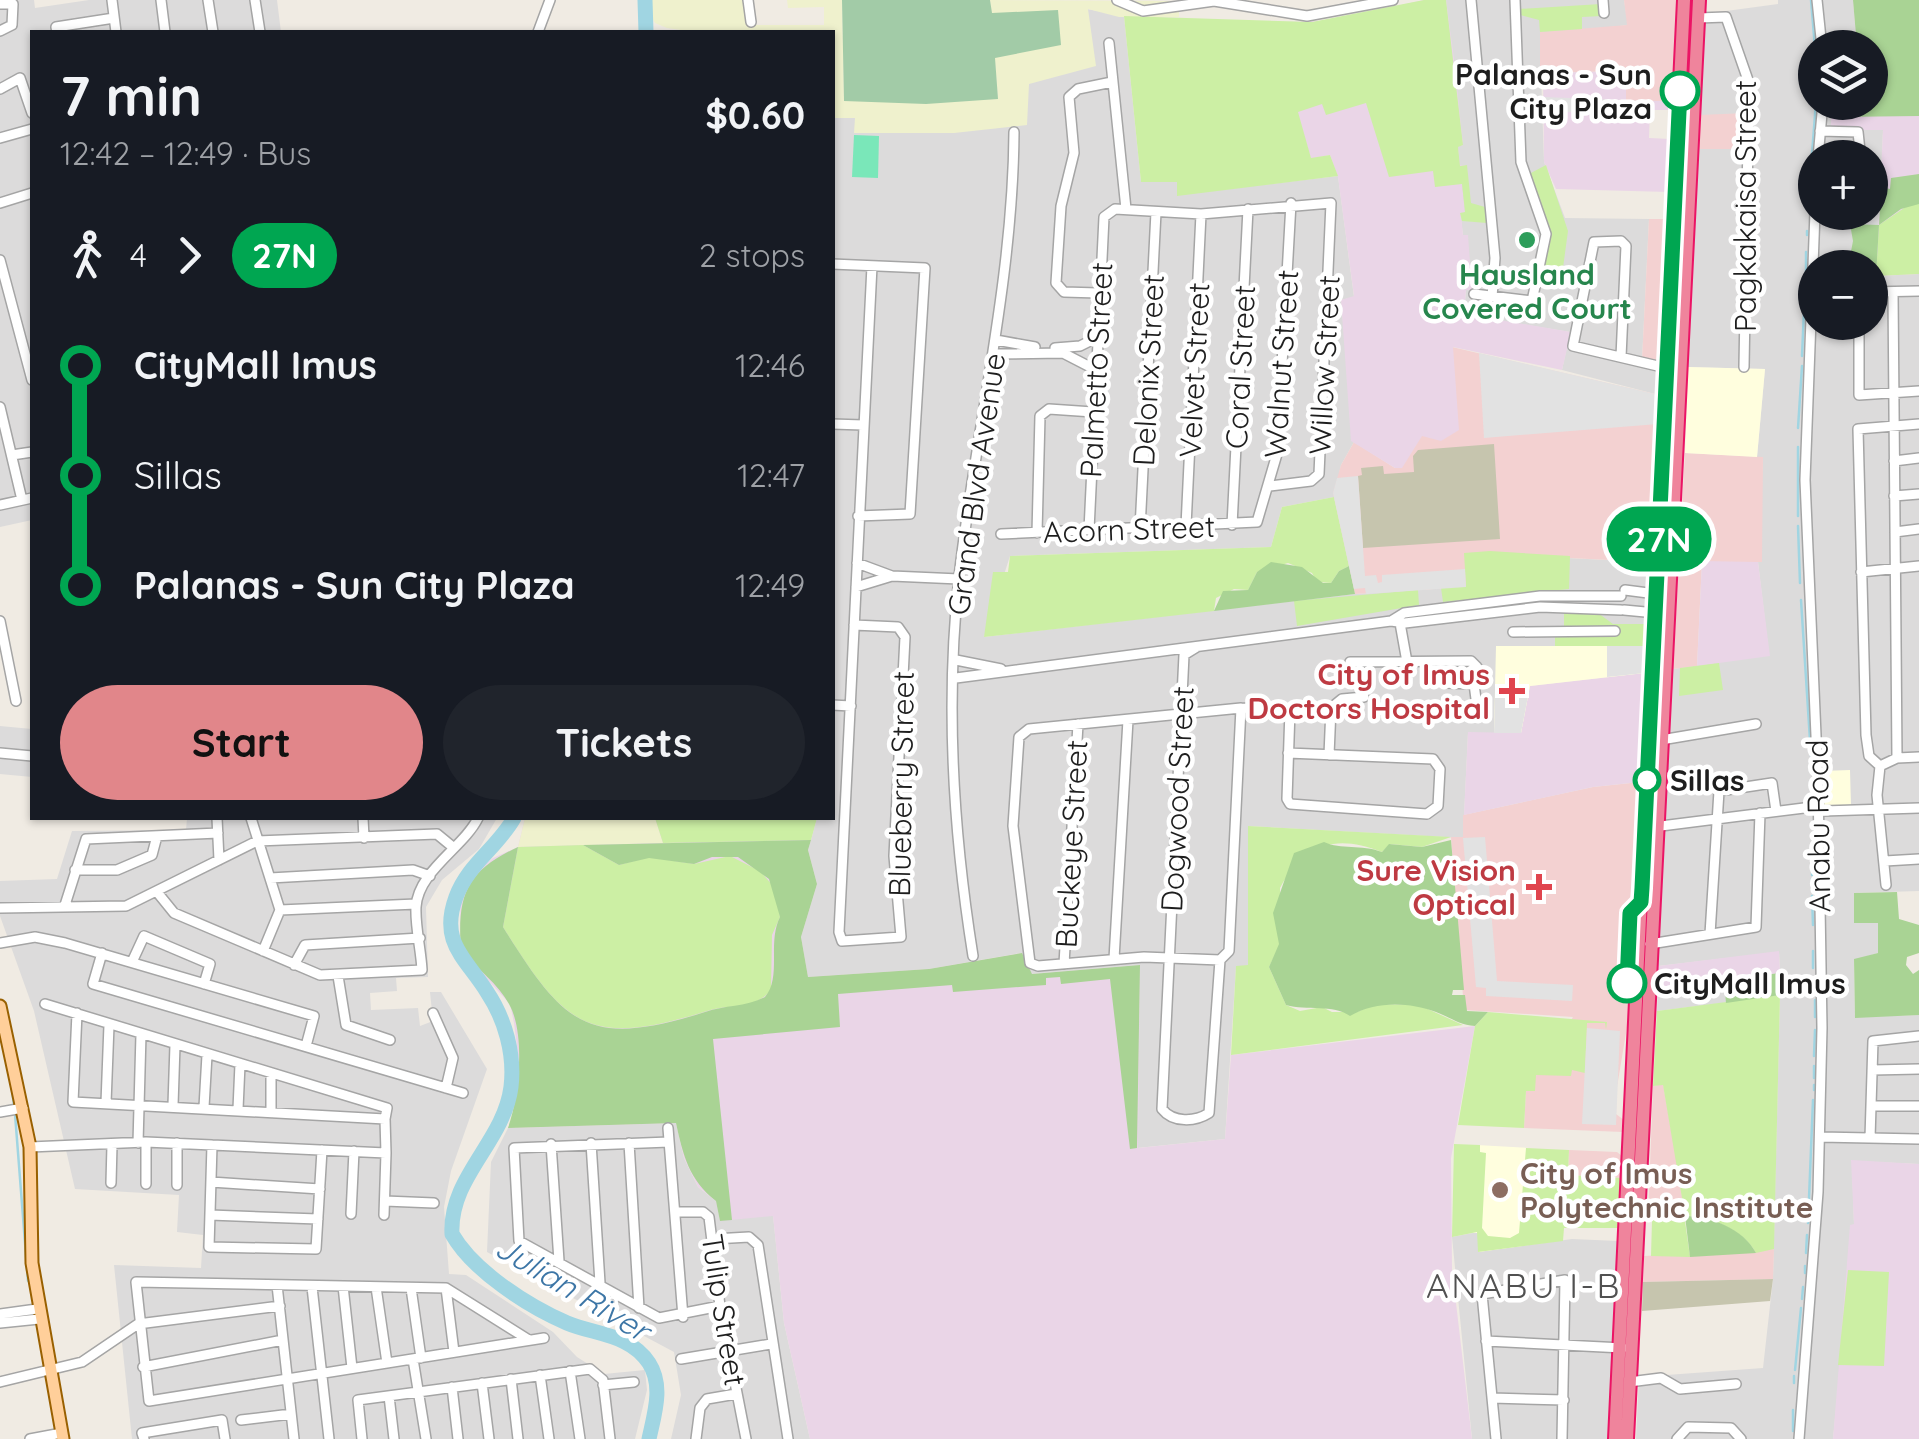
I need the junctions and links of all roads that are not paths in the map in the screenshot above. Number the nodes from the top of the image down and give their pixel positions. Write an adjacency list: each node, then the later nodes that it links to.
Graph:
1 (112, 0): 17 (street)
2 (160, 0): 22 (street)
3 (208, 0): 23 (street)
4 (255, 0): 24 (street)
5 (550, 0): 25 (street)
6 (748, 0): 19 (street)
7 (1117, 0): 8 (street)
8 (1393, 0)
9 (1471, 0): 55 (street)
10 (1515, 0): 55 (street)
11 (1603, 0): 16 (street)
12 (1684, 0): 63 (highway)
13 (1699, 0): 18 (highway)
14 (1817, 0): 26 (street)
15 (0, 4): 27 (street)
16 (1604, 14)
17 (114, 18): 20 (street); 21 (street)
18 (1698, 18): 62 (street, Pagkakaisa Street); 102 (highway)
19 (752, 22)
20 (57, 30)
21 (116, 30)
22 (165, 30)
23 (213, 30)
24 (260, 30)
25 (539, 30)
26 (1820, 30)
27 (0, 31)
28 (1109, 43): 29 (street)
29 (1112, 82): 42 (street); 53 (street)
30 (0, 88): 31 (street)
31 (30, 107)
32 (1821, 120): 35 (street)
33 (30, 129): 36 (street)
34 (1014, 132): 57 (street, Grand Blvd Avenue)
35 (1820, 132): 37 (street); 38 (street)
36 (0, 138)
37 (1819, 140)
38 (1859, 140)
39 (30, 194): 40 (street)
40 (0, 203)
41 (1291, 203): 43 (street); 78 (street, Walnut Street); 78 (street, Willow Street)
42 (1126, 209): 44 (street); 53 (street, Palmetto Street)
43 (1248, 209): 45 (street); 85 (street, Coral Street)
44 (1156, 212): 45 (street); 87 (street, Delonix Street)
45 (1202, 214): 86 (street, Velvet Street)
46 (1814, 230): 139 (street, Anabu Road)
47 (0, 260): 65 (street)
48 (835, 264): 49 (street)
49 (872, 266): 72 (street); 83 (street)
50 (1919, 291): 52 (street)
51 (1888, 292): 52 (street)
52 (1892, 292): 67 (street)
53 (1098, 293): 56 (street, Palmetto Street)
54 (1474, 294): 55 (street)
55 (1492, 296)
56 (1096, 338): 59 (street); 64 (street, Palmetto Street)
57 (996, 340): 59 (street); 60 (street, Grand Blvd Avenue)
58 (1858, 340): 67 (street)
59 (1048, 350): 60 (street); 64 (street)
60 (993, 354): 98 (street, Grand Blvd Avenue)
61 (1622, 357): 61 (street); 63 (street)
62 (1744, 367)
63 (1667, 368): 100 (highway)
64 (1094, 369): 69 (street, Palmetto Street)
65 (30, 370)
66 (1919, 391): 67 (street)
67 (1894, 393): 73 (street)
68 (0, 407): 75 (street)
69 (1093, 412): 89 (street, Palmetto Street); 91 (street)
70 (835, 424): 72 (street)
71 (1919, 424): 73 (street)
72 (864, 425): 83 (street)
73 (1894, 426): 77 (street); 96 (street)
74 (30, 452): 75 (street)
75 (12, 455): 81 (street)
76 (1919, 458): 77 (street)
77 (1894, 461): 80 (street)
78 (1270, 486): 84 (street, Walnut Street)
79 (1919, 494): 80 (street)
80 (1894, 496): 90 (street)
81 (27, 499): 82 (street)
82 (0, 505)
83 (858, 516): 93 (street)
84 (1257, 522): 85 (street, Acorn Street)
85 (1232, 524): 86 (street, Acorn Street)
86 (1186, 526): 87 (street, Acorn Street)
87 (1140, 529): 89 (street, Acorn Street)
88 (1919, 529): 90 (street)
89 (1088, 530): 91 (street, Acorn Street)
90 (1894, 532): 95 (street)
91 (1037, 533): 92 (street, Acorn Street)
92 (1001, 534)
93 (857, 563): 97 (street); 99 (street)
94 (1919, 566): 95 (street)
95 (1895, 568): 96 (street); 134 (street)
96 (1860, 572): 136 (street)
97 (892, 576): 98 (street); 99 (street)
98 (959, 579): 110 (street, Grand Blvd Avenue)
99 (856, 587): 105 (street)
100 (1656, 594): 101 (street); 102 (highway)
101 (1557, 602): 102 (street); 104 (street); 106 (street)
102 (1662, 613): 129 (highway); 147 (highway)
103 (0, 621): 115 (street)
104 (1396, 622): 109 (street); 112 (street)
105 (854, 626): 122 (street); 122 (street, Blueberry Street)
106 (1558, 631): 107 (street); 108 (street)
107 (1615, 631)
108 (1513, 632)
109 (1196, 647): 113 (street); 124 (street, Dogwood Street)
110 (956, 660): 113 (street); 114 (street, Grand Blvd Avenue)
111 (1350, 662): 112 (street)
112 (1406, 662): 118 (street)
113 (1014, 670): 114 (street)
114 (956, 678): 171 (street, Grand Blvd Avenue)
115 (12, 679): 116 (street); 120 (street)
116 (0, 681)
117 (1445, 683): 118 (street)
118 (1474, 684): 125 (street)
119 (1364, 697): 132 (street)
120 (16, 701)
121 (835, 705): 122 (street)
122 (850, 706)
123 (1241, 708): 124 (street); 130 (street); 174 (street)
124 (1182, 714): 126 (street); 172 (street, Dogwood Street)
125 (1478, 714)
126 (1128, 720): 127 (street); 173 (street)
127 (1078, 724): 177 (street, Buckeye Street); 177 (street)
128 (1756, 724): 129 (street)
129 (1661, 740): 147 (highway)
130 (1288, 753): 132 (street); 132 (street)
131 (0, 754): 133 (street)
132 (1328, 754)
133 (30, 756)
134 (1897, 758): 135 (street); 136 (street)
135 (1919, 758)
136 (1880, 766): 137 (street)
137 (1881, 805): 138 (street); 139 (street); 155 (street)
138 (1919, 808)
139 (1819, 810): 140 (street); 210 (street, Anabu Road)
140 (1776, 811): 141 (street); 142 (street)
141 (1760, 813): 142 (street); 165 (street)
142 (1717, 819): 147 (street); 165 (street)
143 (217, 820): 148 (street)
144 (252, 820): 151 (street)
145 (363, 820): 150 (street)
146 (477, 820): 152 (street)
147 (1651, 828): 168 (highway); 239 (highway)
148 (218, 833): 149 (street); 154 (street)
149 (157, 836): 156 (street); 156 (street)
150 (364, 838): 151 (street); 152 (street)
151 (257, 841): 154 (street); 158 (street)
152 (454, 848): 157 (street)
153 (1919, 859): 155 (street)
154 (219, 860): 160 (street)
155 (1885, 861): 159 (street)
156 (75, 870): 162 (street)
157 (430, 876): 158 (street); 161 (street)
158 (270, 878): 164 (street)
159 (1886, 885)
160 (157, 892): 162 (street); 169 (street)
161 (416, 904): 164 (street); 166 (street)
162 (64, 905): 163 (street)
163 (0, 908)
164 (280, 910): 169 (street)
165 (1710, 934): 168 (street)
166 (420, 938): 176 (street); 178 (street)
167 (0, 943): 170 (street)
168 (1650, 944): 239 (highway)
169 (263, 951): 176 (street)
170 (102, 954): 175 (street); 189 (street)
171 (973, 956)
172 (1169, 957): 173 (street); 174 (street); 174 (street, Dogwood Street)
173 (1114, 959): 177 (street)
174 (1220, 960)
175 (132, 962): 179 (street); 179 (street)
176 (294, 964): 178 (street)
177 (1064, 964)
178 (338, 976): 187 (street)
179 (204, 984): 189 (street)
180 (44, 1004): 182 (street)
181 (0, 1006): 191 (main road)
182 (77, 1013): 184 (street); 198 (street)
183 (433, 1013): 196 (street)
184 (109, 1024): 185 (street); 198 (street)
185 (141, 1034): 188 (street); 199 (street)
186 (1919, 1036): 194 (street)
187 (390, 1040)
188 (174, 1045): 190 (street); 200 (street)
189 (306, 1046): 196 (street)
190 (208, 1055): 192 (street); 203 (street)
191 (7, 1061): 204 (main road)
192 (240, 1064): 195 (street); 205 (street)
193 (1919, 1069): 194 (street)
194 (1872, 1070): 201 (street)
195 (270, 1073): 206 (street); 208 (street)
196 (446, 1088): 197 (street)
197 (463, 1093)
198 (106, 1103): 199 (street)
199 (139, 1105): 200 (street); 213 (street)
200 (173, 1106): 203 (street)
201 (1871, 1106): 202 (street); 211 (street)
202 (1919, 1106)
203 (204, 1107): 205 (street)
204 (23, 1108): 207 (street); 221 (main road)
205 (238, 1109): 206 (street)
206 (270, 1110): 208 (street)
207 (0, 1112)
208 (385, 1119): 224 (street)
209 (668, 1128): 214 (street)
210 (1820, 1137): 211 (street); 313 (street, Anabu Road)
211 (1870, 1138): 212 (street)
212 (1919, 1140)
213 (142, 1142): 215 (street); 219 (street); 227 (street)
214 (669, 1142): 217 (street); 232 (street)
215 (177, 1143): 220 (street); 228 (street)
216 (590, 1143): 217 (street); 218 (street); 240 (street)
217 (629, 1143): 249 (street)
218 (552, 1144): 238 (street); 238 (street)
219 (112, 1145): 221 (street); 226 (street)
220 (212, 1145): 222 (street); 225 (street)
221 (30, 1147): 251 (main road)
222 (322, 1150): 223 (street); 229 (street)
223 (354, 1152): 224 (street); 234 (street)
224 (386, 1153): 230 (street)
225 (211, 1182): 229 (street); 233 (street)
226 (110, 1183)
227 (146, 1184)
228 (177, 1184)
229 (320, 1189): 236 (street)
230 (385, 1201): 231 (street); 235 (street)
231 (434, 1203)
232 (675, 1212): 237 (street, Tulip Street); 252 (street)
233 (210, 1214): 236 (street); 236 (street)
234 (351, 1214)
235 (384, 1215)
236 (318, 1219)
237 (714, 1240): 248 (street, Tulip Street); 259 (street)
238 (559, 1261): 240 (street)
239 (1628, 1280): 261 (highway)
240 (600, 1284): 249 (street)
241 (277, 1285): 243 (street); 247 (street); 254 (street)
242 (343, 1286): 243 (street); 244 (street); 269 (street)
243 (312, 1287): 271 (street)
244 (376, 1287): 245 (street); 266 (street)
245 (411, 1288): 246 (street); 264 (street)
246 (446, 1288): 257 (street); 263 (street)
247 (280, 1306): 254 (street); 256 (street)
248 (720, 1306): 252 (street); 262 (street, Tulip Street)
249 (638, 1308): 252 (street)
250 (0, 1314): 251 (street)
251 (38, 1314): 253 (street); 268 (main road)
252 (684, 1317)
253 (0, 1322)
254 (138, 1324): 267 (street); 268 (street)
255 (544, 1338): 257 (street)
256 (283, 1340): 267 (street); 273 (street)
257 (529, 1340): 263 (street)
258 (1486, 1341): 260 (street); 260 (street); 285 (street)
259 (771, 1344): 262 (street); 306 (street)
260 (1567, 1346): 261 (street); 286 (street)
261 (1625, 1348): 277 (highway); 309 (highway)
262 (728, 1351): 265 (street); 283 (street, Tulip Street)
263 (454, 1352): 264 (street)
264 (417, 1358): 266 (street); 282 (street)
265 (681, 1359)
266 (387, 1363): 269 (street)
267 (143, 1366): 273 (street)
268 (49, 1368): 275 (street); 289 (main road)
269 (352, 1368): 271 (street)
270 (570, 1371): 272 (street); 280 (street); 302 (street)
271 (322, 1374): 273 (street); 294 (street)
272 (540, 1375): 274 (street); 301 (street)
273 (287, 1379): 287 (street)
274 (511, 1379): 278 (street); 300 (street)
275 (0, 1382)
276 (634, 1382): 280 (street)
277 (1629, 1382): 279 (street); 310 (highway)
278 (482, 1383): 281 (street); 299 (street)
279 (1736, 1384)
280 (603, 1386): 303 (street)
281 (452, 1387): 282 (street); 298 (street)
282 (419, 1392): 284 (street); 297 (street)
283 (736, 1394): 304 (street); 305 (street, Tulip Street)
284 (389, 1396): 295 (street); 296 (street)
285 (1492, 1398): 286 (street); 307 (street)
286 (1564, 1400): 308 (street)
287 (292, 1414): 288 (street); 293 (street)
288 (241, 1420)
289 (62, 1436): 290 (street)
290 (30, 1439)
291 (144, 1439): 292 (street)
292 (225, 1439)
293 (294, 1439)
294 (329, 1439)
295 (362, 1439)
296 (394, 1439)
297 (426, 1439)
298 (458, 1439)
299 (489, 1439)
300 (518, 1439)
301 (549, 1439)
302 (580, 1439)
303 (610, 1439)
304 (696, 1439)
305 (746, 1439)
306 (788, 1439)
307 (1496, 1439)
308 (1562, 1439)
309 (1615, 1439)
310 (1626, 1439)
311 (1677, 1439): 312 (street)
312 (1741, 1439)
313 (1798, 1439)

